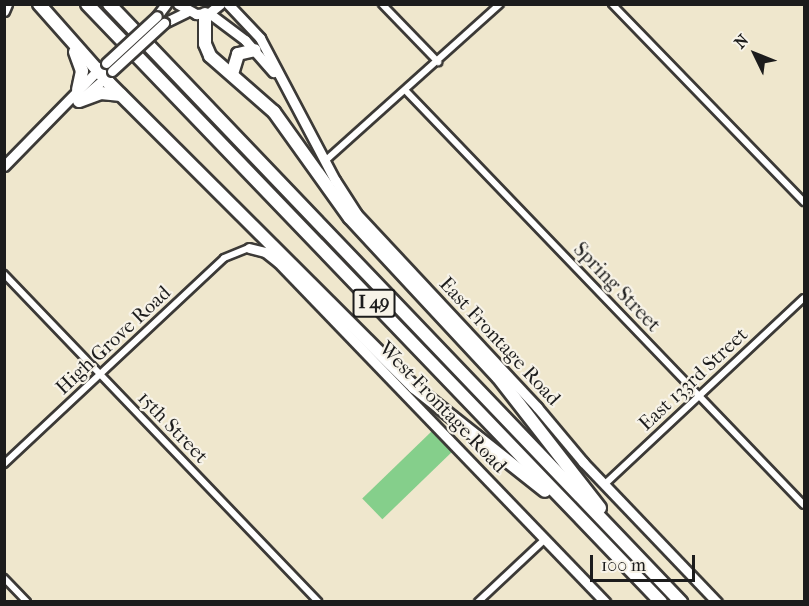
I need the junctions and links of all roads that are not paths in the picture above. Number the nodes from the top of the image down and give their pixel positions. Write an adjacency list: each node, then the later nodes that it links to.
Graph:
1 (7, 4): 12 (street)
2 (39, 4): 16 (highway)
3 (87, 4): 36 (highway, I 49)
4 (109, 4): 37 (highway, I 49)
5 (166, 4): 15 (street)
6 (178, 4): 13 (street)
7 (220, 4): 14 (street)
8 (228, 4): 21 (street, East Frontage Road)
9 (382, 4): 18 (street)
10 (500, 4): 18 (street)
11 (612, 4): 27 (street)
12 (4, 11)
13 (187, 12): 14 (street); 15 (street)
14 (207, 14): 17 (street, East Frontage Road); 20 (highway)
15 (161, 20): 19 (street, bridge)
16 (73, 45): 19 (highway); 24 (highway)
17 (255, 50): 20 (highway); 21 (street, East Frontage Road)
18 (438, 62): 22 (street)
19 (105, 71): 23 (highway); 24 (street)
20 (232, 74): 37 (highway)
21 (283, 84): 25 (street, East Frontage Road)
22 (406, 91): 25 (street); 32 (street, Spring Street)
23 (121, 95): 24 (highway); 36 (highway)
24 (75, 99): 26 (street)
25 (326, 161): 34 (street, East Frontage Road)
26 (4, 166)
27 (804, 202)
28 (249, 248): 31 (street, High Grove Road); 38 (street, West Frontage Road)
29 (4, 274): 31 (street, 15th Street)
30 (804, 297): 32 (street, East 133rd Street)
31 (100, 375): 33 (street, High Grove Road); 41 (street, 15th Street)
32 (698, 396): 34 (street, East 133rd Street); 35 (street, Spring Street)
33 (4, 464)
34 (605, 484): 46 (street, East Frontage Road)
35 (804, 505)
36 (584, 522): 44 (highway, I 49)
37 (610, 528): 45 (highway, I 49)
38 (545, 539): 42 (street); 43 (street, West Frontage Road)
39 (4, 578): 40 (street)
40 (27, 602)
41 (318, 602)
42 (478, 602)
43 (605, 602)
44 (661, 602)
45 (681, 602)
46 (717, 602)

